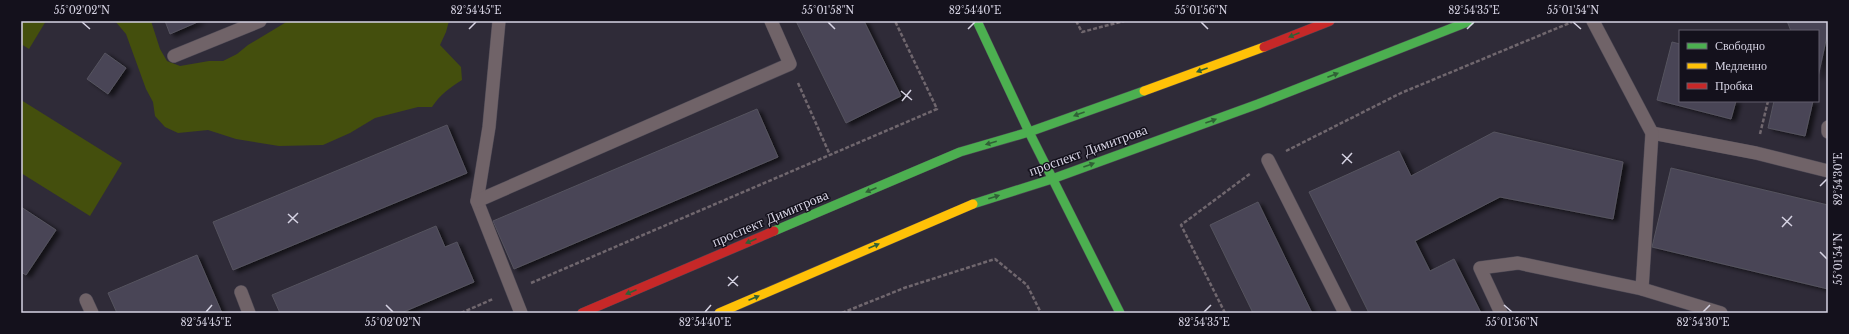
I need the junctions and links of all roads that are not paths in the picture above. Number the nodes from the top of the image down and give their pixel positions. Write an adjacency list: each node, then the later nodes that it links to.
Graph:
1 (260, 21): 9 (lane)
2 (499, 21): 17 (lane)
3 (771, 21): 17 (lane)
4 (977, 21): 11 (main road)
5 (1330, 21): 8 (main road, проспект Димитрова)
6 (1470, 21): 16 (main road, проспект Димитрова, one-way to 6)
7 (1593, 21): 13 (lane)
8 (1307, 25): 11 (main road, проспект Димитрова, one-way to 11)
9 (174, 56)
10 (1828, 127): 12 (lane)
11 (1029, 132): 16 (main road); 24 (main road, проспект Димитрова, one-way to 24)
12 (1828, 132)
13 (1652, 134): 15 (lane); 18 (lane)
14 (1268, 160): 27 (lane)
15 (1828, 171)
16 (1052, 179): 25 (main road, проспект Димитрова, one-way to 16); 26 (main road)
17 (476, 201): 23 (lane)
18 (1642, 288): 28 (lane); 29 (lane)
19 (241, 292): 22 (lane)
20 (86, 300): 21 (lane)
21 (92, 313)
22 (249, 313)
23 (521, 313)
24 (582, 313)
25 (718, 313)
26 (1120, 313)
27 (1346, 313)
28 (1501, 313)
29 (1721, 313)

